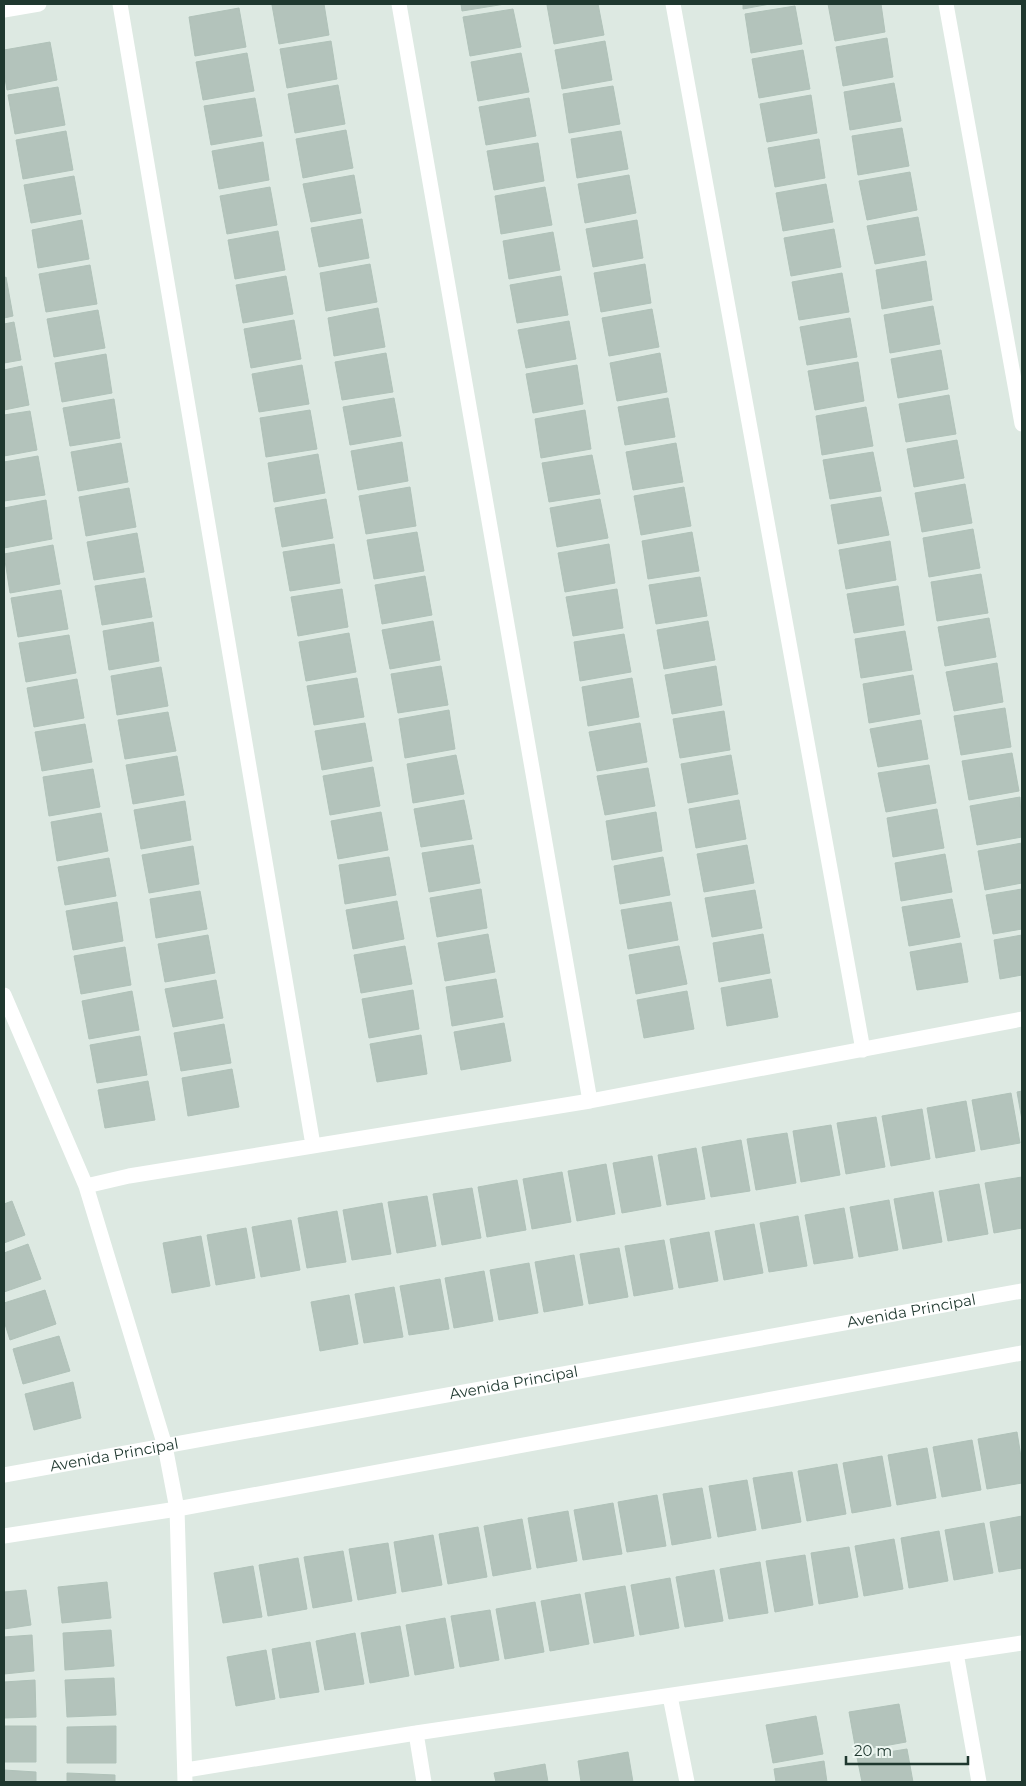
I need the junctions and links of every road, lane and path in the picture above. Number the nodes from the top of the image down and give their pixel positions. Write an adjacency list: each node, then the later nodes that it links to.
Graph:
1 (39, 4): 6 (street)
2 (120, 4): 12 (street)
3 (399, 4): 11 (street)
4 (673, 4): 10 (street)
5 (946, 4): 7 (street)
6 (4, 10)
7 (1022, 424)
8 (4, 995): 13 (street)
9 (1022, 1019): 10 (street)
10 (863, 1050): 11 (street)
11 (590, 1101): 12 (street)
12 (314, 1145): 13 (street)
13 (86, 1186): 16 (street)
14 (1022, 1291): 16 (street, Avenida Principal)
15 (1022, 1353): 18 (street)
16 (165, 1446): 17 (street, Avenida Principal); 18 (street)
17 (4, 1475)
18 (177, 1509): 19 (street); 24 (street)
19 (4, 1536)
20 (1022, 1643): 21 (street)
21 (956, 1653): 22 (street); 27 (street)
22 (670, 1696): 23 (street); 26 (street)
23 (416, 1734): 24 (street); 25 (street)
24 (186, 1776)
25 (424, 1782)
26 (687, 1782)
27 (979, 1782)

